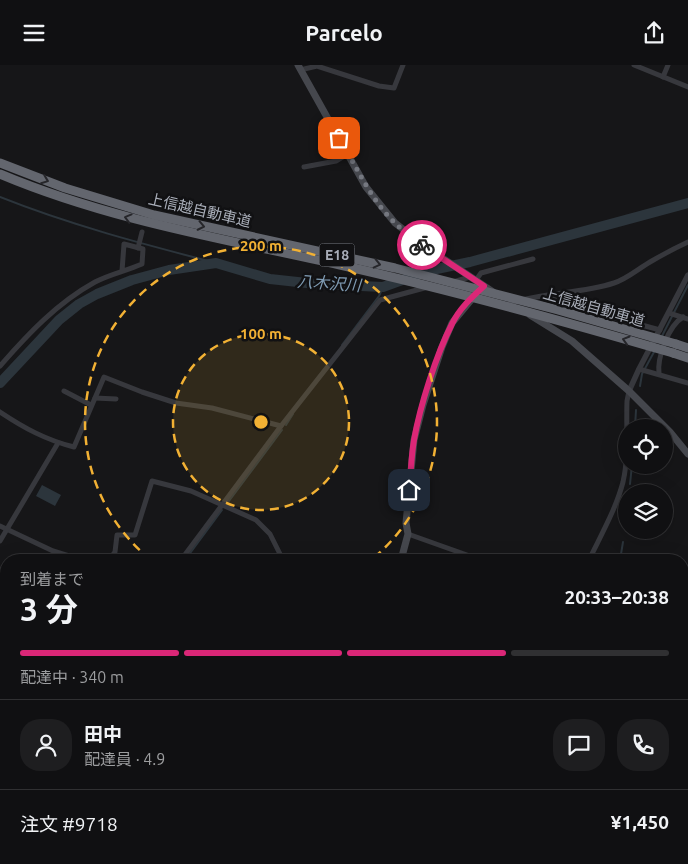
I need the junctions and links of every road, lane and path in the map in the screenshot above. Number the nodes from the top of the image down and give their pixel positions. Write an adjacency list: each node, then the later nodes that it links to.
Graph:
1 (403, 65): 4 (street)
2 (636, 65): 5 (street)
3 (668, 65): 5 (street)
4 (299, 67): 7 (main road)
5 (663, 77): 6 (street)
6 (688, 87)
7 (349, 153): 9 (street); 17 (main road)
8 (0, 163): 25 (highway, 上信越自動車道 / E18, one-way to 25, bridge)
9 (304, 167)
10 (0, 174): 25 (highway, 上信越自動車道 / E18, one-way to 10, bridge)
11 (142, 232): 13 (street)
12 (688, 242): 19 (street)
13 (138, 248): 15 (street); 15 (street)
14 (533, 259): 17 (street)
15 (122, 271): 27 (street)
16 (688, 275): 21 (street)
17 (471, 277): 18 (main road); 37 (street)
18 (484, 286): 20 (main road); 43 (main road)
19 (551, 295): 20 (street); 23 (street)
20 (511, 303): 32 (main road)
21 (671, 314): 22 (street); 23 (street)
22 (686, 318): 29 (street)
23 (660, 330): 28 (street)
24 (688, 348): 25 (highway, 上信越自動車道 / E18)
25 (674, 349): 26 (highway, 上信越自動車道 / E18)
26 (688, 358)
27 (0, 366)
28 (643, 370): 29 (street); 32 (street)
29 (659, 374): 30 (street)
30 (688, 383)
31 (64, 391): 35 (street)
32 (629, 391): 39 (main road); 51 (street)
33 (95, 398): 34 (street); 35 (street); 37 (street)
34 (116, 399)
35 (91, 405): 38 (street)
36 (0, 412): 38 (street)
37 (282, 426): 40 (street)
38 (58, 443): 42 (street)
39 (688, 454)
40 (223, 505): 46 (street); 47 (street); 48 (street)
41 (0, 525): 42 (street)
42 (6, 528): 44 (street); 45 (street)
43 (408, 534): 49 (main road); 50 (street)
44 (0, 541)
45 (63, 554)
46 (114, 554)
47 (186, 554)
48 (280, 554)
49 (403, 554)
50 (464, 554)
51 (592, 554)

